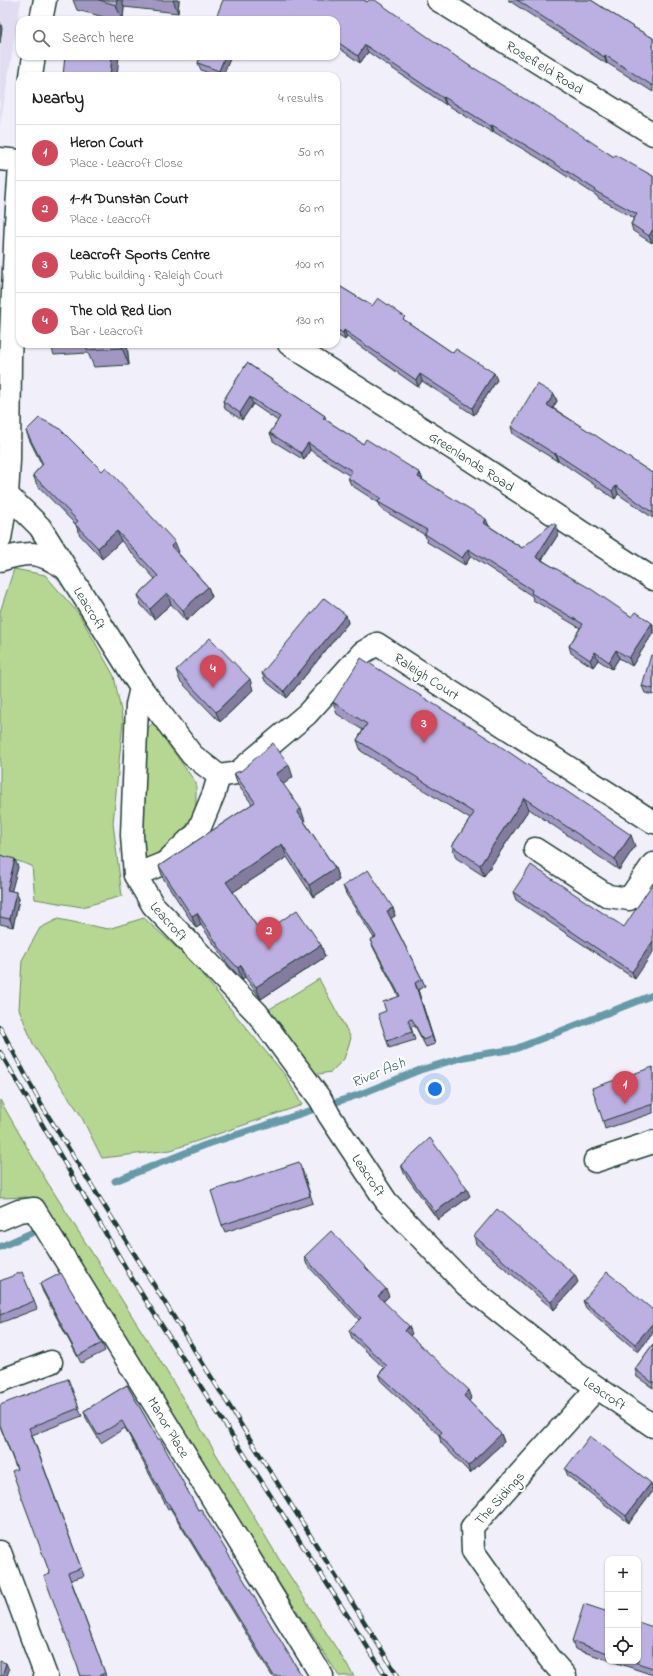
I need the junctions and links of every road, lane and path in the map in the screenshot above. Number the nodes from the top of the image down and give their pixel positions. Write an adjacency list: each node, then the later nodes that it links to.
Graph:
1 (45, 0): 3 (street)
2 (438, 0): 6 (street, Rosefield Road)
3 (42, 16)
4 (33, 60): 5 (street)
5 (32, 72)
6 (653, 134)
7 (0, 159): 8 (street)
8 (16, 161)
9 (16, 257): 11 (street)
10 (295, 348): 15 (street, Greenlands Road)
11 (7, 495): 12 (street); 14 (street, Leacroft)
12 (0, 539)
13 (0, 560): 14 (street, Leacroft)
14 (65, 568): 16 (street, Leacroft)
15 (653, 579)
16 (141, 688): 17 (street, Leacroft); 21 (street, Leacroft)
17 (219, 776): 18 (street, Raleigh Court); 21 (street)
18 (653, 822)
19 (535, 849): 20 (street)
20 (653, 864)
21 (134, 875): 27 (street, Leacroft)
22 (653, 1142): 23 (street)
23 (595, 1162)
24 (0, 1219): 32 (street, Manor Place)
25 (51, 1362): 26 (street)
26 (0, 1381)
27 (597, 1388): 28 (street, Leacroft); 33 (street, The Sidings)
28 (653, 1426)
29 (0, 1552): 30 (street)
30 (5, 1580): 31 (street)
31 (46, 1676)
32 (322, 1676)
33 (565, 1676)

